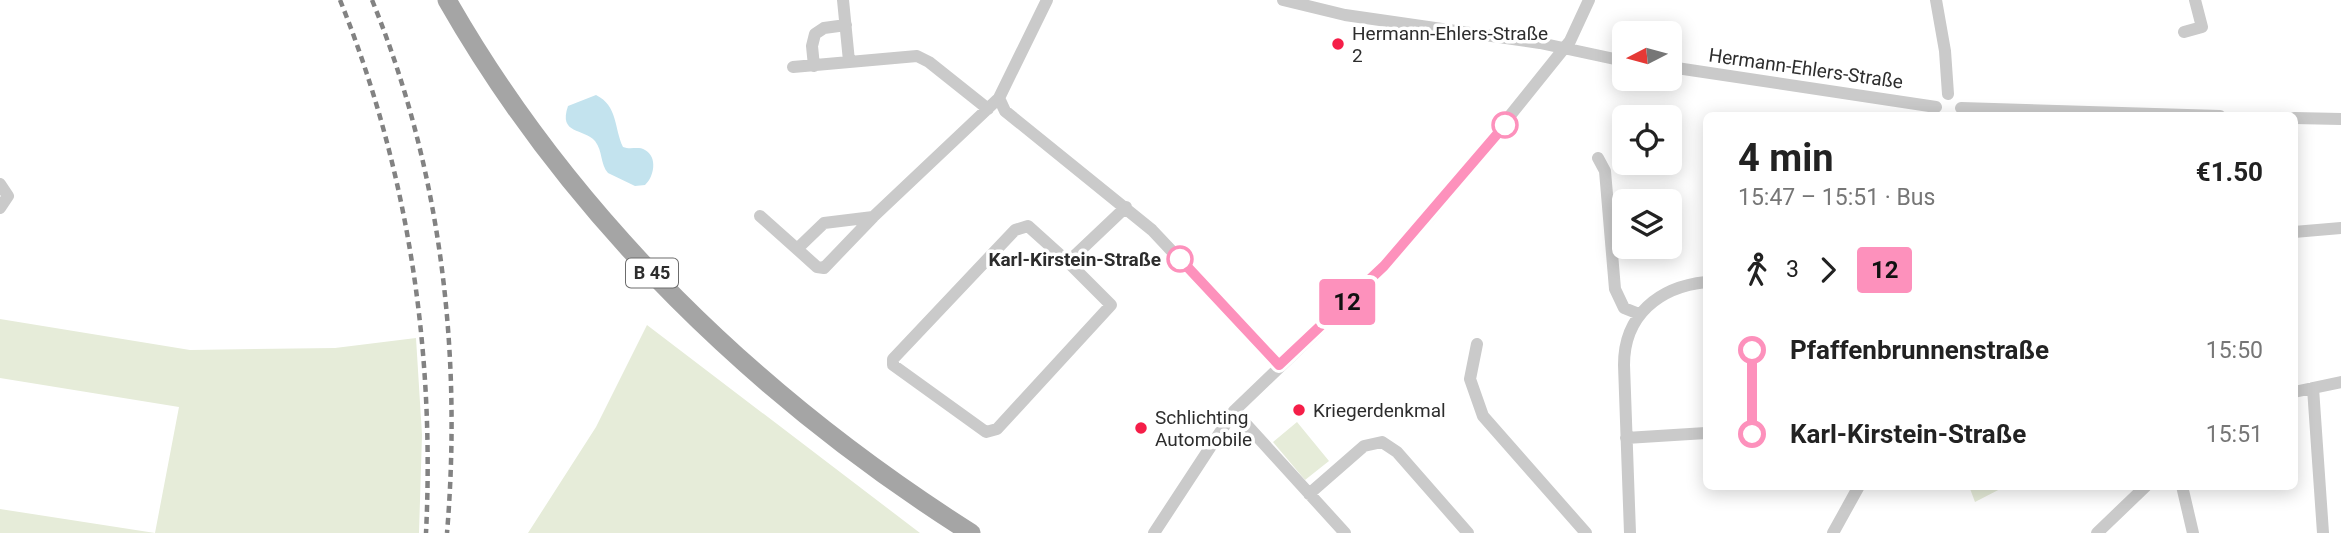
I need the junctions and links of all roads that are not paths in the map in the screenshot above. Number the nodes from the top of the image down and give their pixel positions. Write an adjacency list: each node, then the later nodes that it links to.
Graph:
1 (447, 0): 48 (main road, B 45)
2 (844, 0): 9 (street)
3 (1047, 0): 18 (street)
4 (1283, 0): 8 (street)
5 (1589, 0): 11 (street)
6 (1936, 0): 17 (street)
7 (2195, 0): 10 (street)
8 (1298, 2): 11 (street)
9 (846, 25): 13 (street); 14 (street)
10 (2184, 33)
11 (1564, 48): 12 (street); 37 (street)
12 (1612, 58)
13 (849, 61): 14 (street); 19 (street)
14 (814, 66): 15 (street)
15 (793, 67)
16 (1682, 69): 20 (street, Hermann-Ehlers-Straße)
17 (1948, 94): 20 (street); 21 (street)
18 (999, 98): 19 (street); 26 (street)
19 (988, 110): 29 (street)
20 (1938, 111)
21 (1959, 112)
22 (2298, 118): 23 (street)
23 (2341, 119)
24 (1598, 158): 35 (street)
25 (0, 184): 27 (street)
26 (1126, 207): 33 (street); 37 (street)
27 (0, 208)
28 (760, 216): 32 (street)
29 (873, 217): 32 (street); 32 (street)
30 (2341, 228): 31 (street)
31 (2298, 232)
32 (797, 249)
33 (1068, 262): 33 (street)
34 (1703, 283): 35 (street)
35 (1639, 314): 43 (street)
36 (1477, 344): 52 (street)
37 (1279, 365): 41 (street)
38 (2341, 382): 39 (street)
39 (2313, 387): 40 (street); 57 (street)
40 (2298, 391)
41 (1234, 411): 47 (street); 49 (street)
42 (1703, 433): 43 (street)
43 (1626, 438): 53 (street)
44 (1857, 490): 54 (street)
45 (2142, 490): 55 (street)
46 (2183, 490): 56 (street)
47 (1309, 494): 50 (street); 51 (street)
48 (971, 533)
49 (1154, 533)
50 (1345, 533)
51 (1468, 533)
52 (1586, 533)
53 (1629, 533)
54 (1833, 533)
55 (2096, 533)
56 (2193, 533)
57 (2323, 533)

